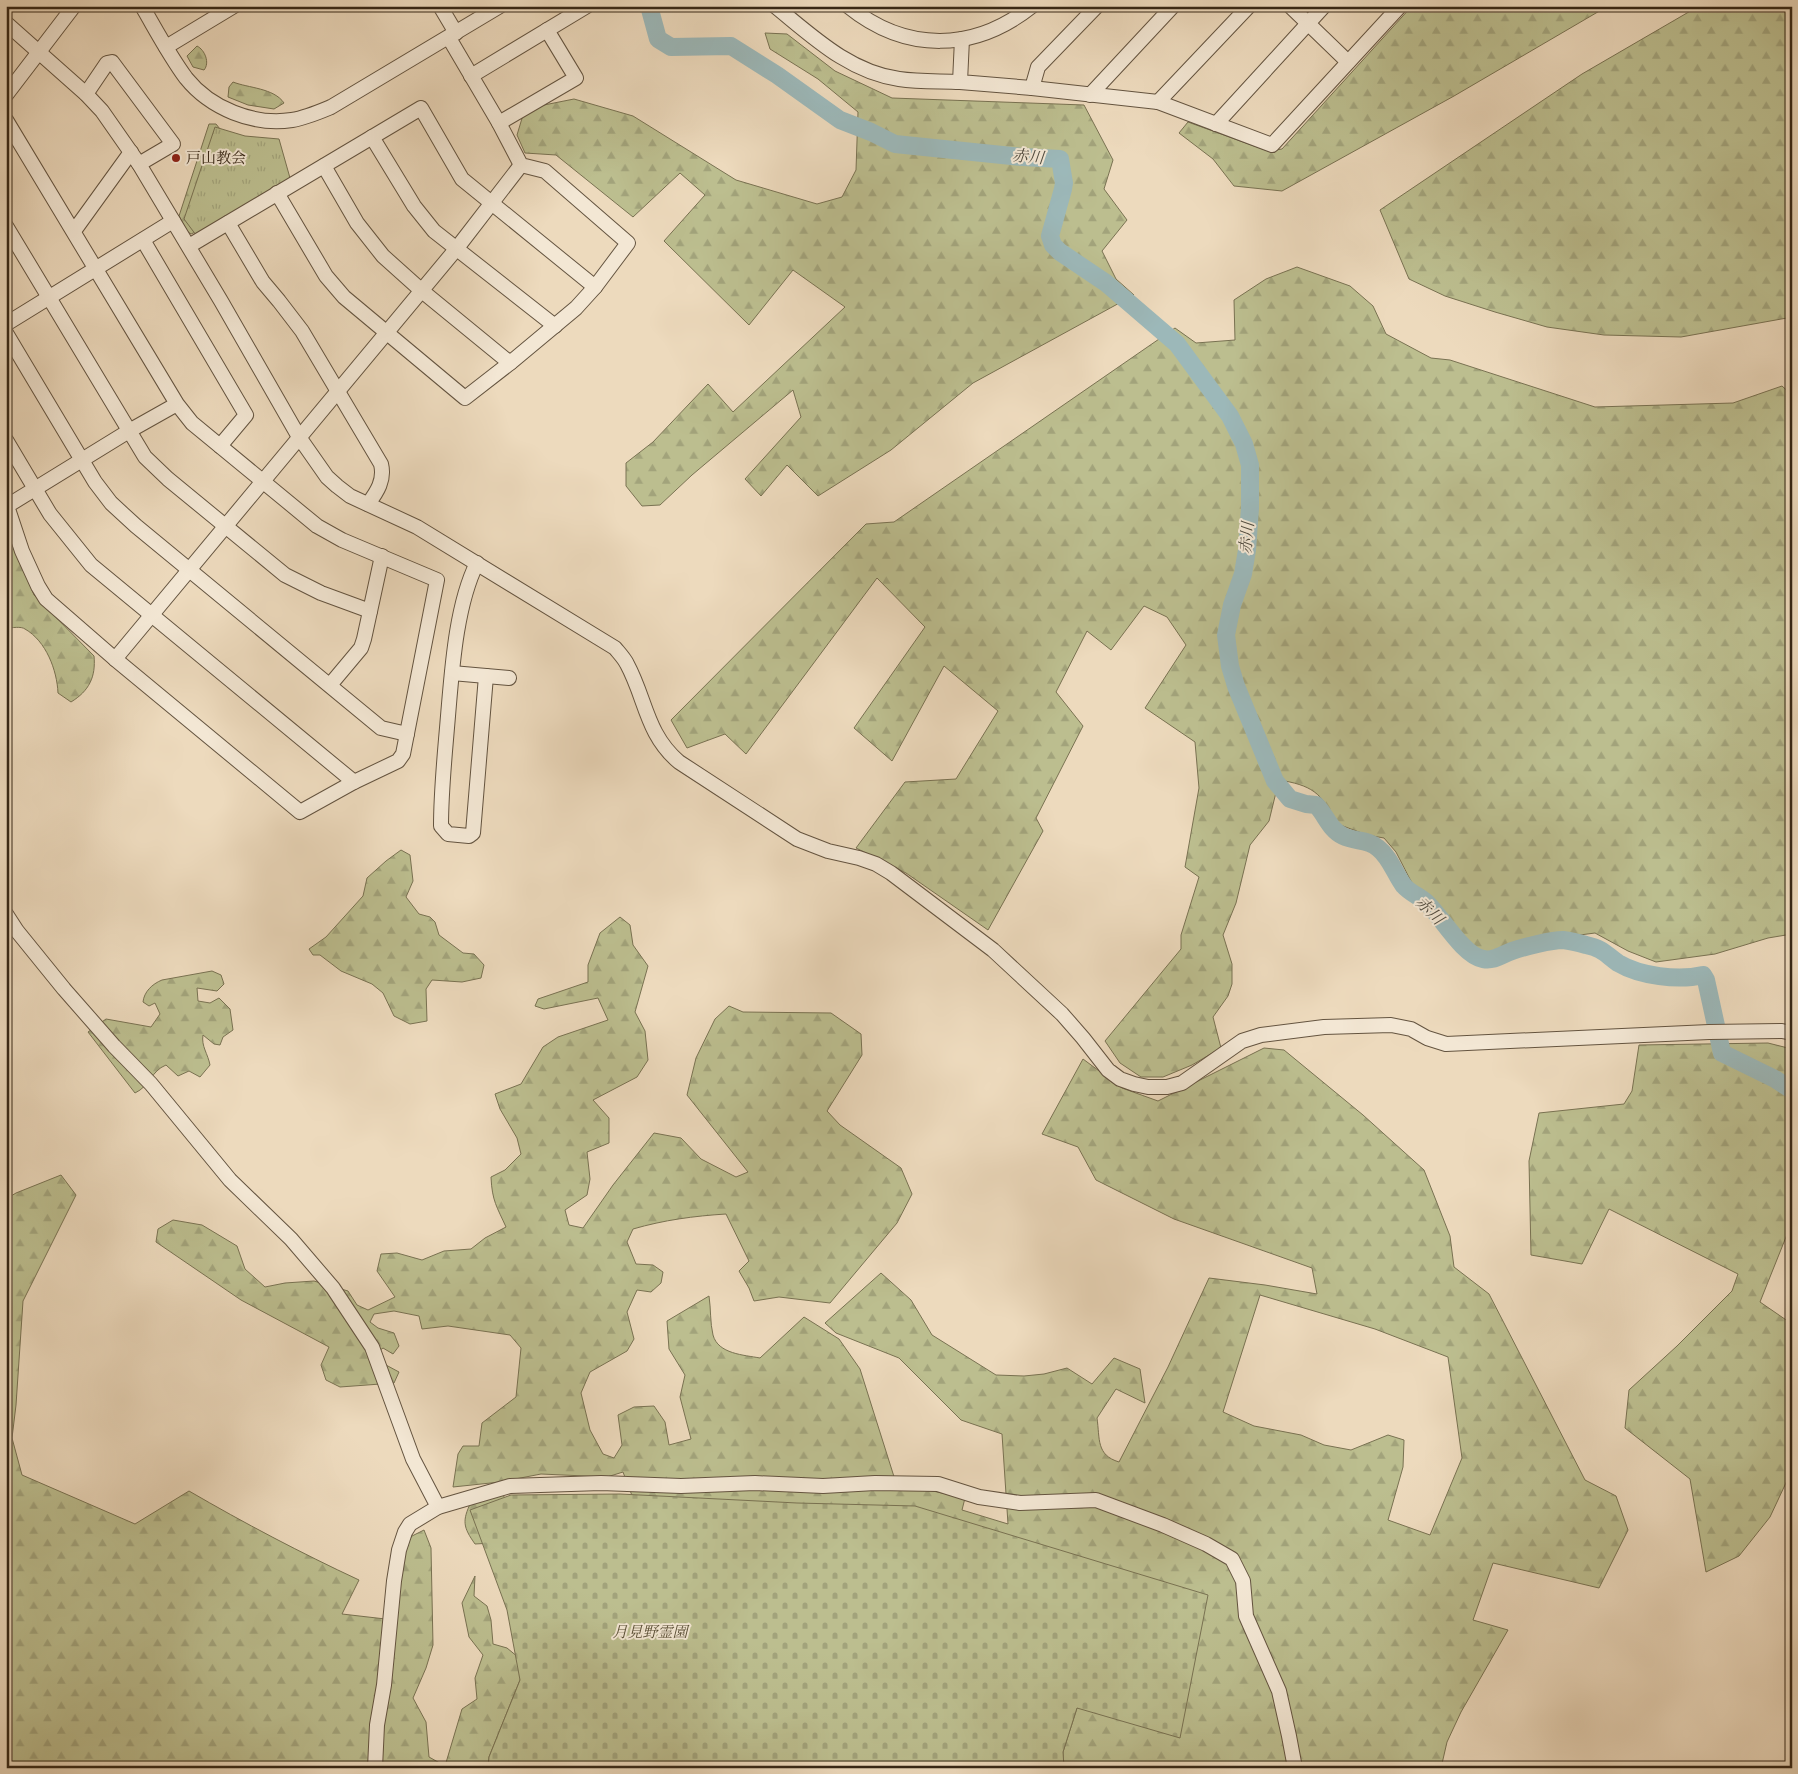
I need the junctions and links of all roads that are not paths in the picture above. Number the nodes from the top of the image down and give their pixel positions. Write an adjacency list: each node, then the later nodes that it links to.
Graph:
1 (74, 6): 22 (street)
2 (142, 6): 21 (street)
3 (234, 6): 21 (street)
4 (440, 6): 19 (street)
5 (500, 6): 19 (street)
6 (587, 6): 18 (street)
7 (775, 6): 25 (street)
8 (848, 6): 20 (street)
9 (1032, 6): 20 (street)
10 (1097, 6): 26 (street)
11 (1173, 6): 29 (street)
12 (1249, 6): 30 (street)
13 (1290, 6): 17 (street)
14 (1324, 6): 17 (street)
15 (1400, 6): 23 (street)
16 (6, 23): 22 (street)
17 (1308, 23): 23 (street); 33 (street)
18 (547, 30): 24 (street); 32 (street)
19 (452, 35): 21 (street); 24 (street)
20 (962, 39): 25 (street)
21 (166, 47)
22 (39, 53): 27 (street); 28 (street)
23 (1348, 62): 33 (street)
24 (471, 76): 32 (street)
25 (960, 82): 26 (street)
26 (1032, 88): 29 (street)
27 (86, 94): 35 (street); 35 (street)
28 (6, 95)
29 (1090, 95): 30 (street)
30 (1158, 102): 33 (street)
31 (6, 120): 43 (street)
32 (499, 123): 36 (street)
33 (1216, 124)
34 (372, 137): 37 (street); 39 (street); 46 (street)
35 (135, 158): 40 (street); 43 (street)
36 (521, 165): 39 (street); 48 (street)
37 (324, 166): 38 (street); 49 (street)
38 (277, 193): 41 (street); 54 (street)
39 (492, 204): 46 (street); 48 (street)
40 (173, 221): 44 (street); 45 (street)
41 (228, 223): 45 (street); 56 (street)
42 (6, 226): 50 (street)
43 (74, 231): 47 (street)
44 (143, 240): 47 (street); 61 (street)
45 (189, 246): 59 (street)
46 (458, 248): 49 (street); 52 (street)
47 (95, 270): 50 (street); 57 (street)
48 (594, 288): 52 (street)
49 (422, 291): 54 (street); 55 (street)
50 (49, 298): 51 (street); 58 (street)
51 (6, 324)
52 (555, 326): 55 (street)
53 (6, 333): 62 (street)
54 (386, 333): 55 (street); 56 (street)
55 (510, 363)
56 (338, 390): 59 (street); 65 (street)
57 (177, 404): 58 (street); 61 (street)
58 (129, 431): 62 (street); 66 (street)
59 (299, 437): 63 (street); 65 (street)
60 (6, 440): 64 (street)
61 (220, 446): 63 (street)
62 (82, 460): 64 (street); 69 (street)
63 (263, 482): 66 (street); 67 (street)
64 (35, 488): 71 (street); 72 (street)
65 (368, 504): 68 (street)
66 (226, 526): 69 (street); 70 (street)
67 (382, 556): 70 (street); 77 (street)
68 (477, 563): 73 (street); 81 (street)
69 (190, 570): 71 (street); 76 (street)
70 (370, 611): 76 (street)
71 (151, 616): 72 (street); 78 (street)
72 (115, 659): 78 (street)
73 (452, 673): 74 (street); 74 (street)
74 (486, 676): 75 (street)
75 (509, 678)
76 (330, 685): 77 (street)
77 (407, 734): 78 (street)
78 (354, 782)
79 (6, 914): 80 (street)
80 (12, 934): 82 (street)
81 (1792, 1033)
82 (438, 1507): 83 (street); 84 (street)
83 (375, 1768)
84 (1295, 1768)

